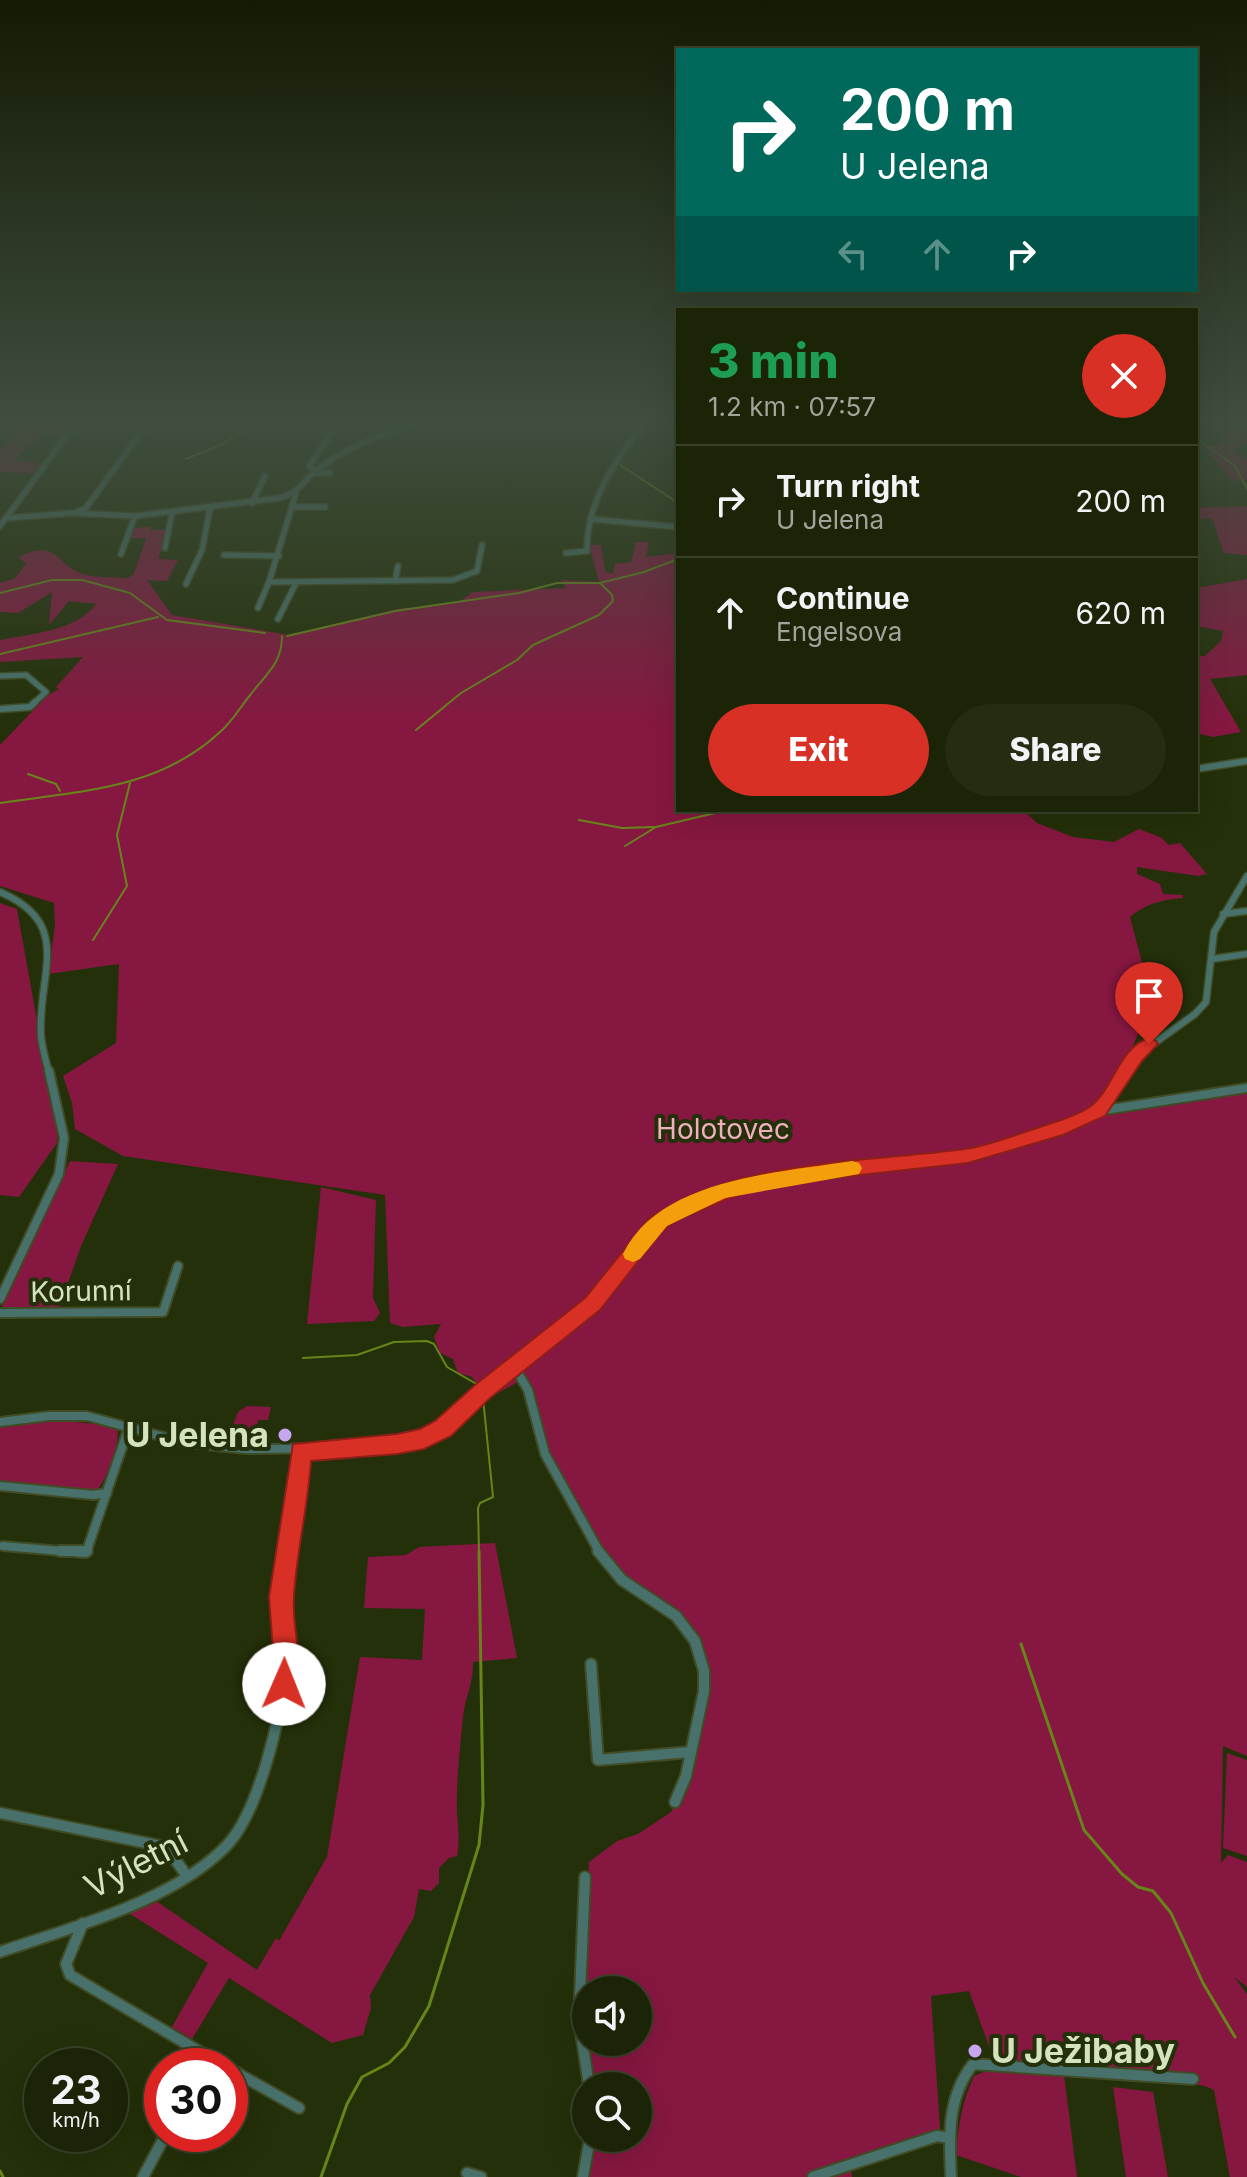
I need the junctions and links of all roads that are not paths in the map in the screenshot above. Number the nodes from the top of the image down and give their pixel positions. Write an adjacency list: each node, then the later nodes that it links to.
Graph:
1 (133, 522): 11 (street)
2 (170, 522): 9 (street)
3 (208, 522): 18 (street)
4 (288, 522): 13 (street)
5 (589, 522): 10 (street)
6 (619, 522): 7 (street)
7 (676, 527)
8 (482, 545): 15 (street)
9 (165, 548)
10 (566, 553)
11 (121, 554)
12 (224, 555): 13 (street)
13 (279, 556): 16 (street)
14 (398, 566): 15 (street)
15 (395, 581): 17 (street)
16 (269, 582): 17 (street); 19 (street)
17 (296, 583): 20 (street)
18 (186, 584)
19 (258, 608)
20 (278, 619)
21 (0, 676): 22 (street)
22 (0, 709)
23 (1247, 761): 24 (street)
24 (1198, 769)
25 (1247, 876): 28 (street)
26 (0, 892): 34 (street)
27 (1247, 911): 28 (street)
28 (1223, 914): 30 (street)
29 (1247, 954): 30 (street)
30 (1212, 959): 32 (street)
31 (1247, 1088): 32 (street)
32 (1098, 1111): 36 (street)
33 (178, 1266): 35 (street, Korunní)
34 (0, 1299)
35 (0, 1313)
36 (515, 1368): 39 (street); 44 (street)
37 (0, 1422): 38 (street)
38 (129, 1427): 39 (street); 41 (street)
39 (301, 1451): 47 (street, Výletní)
40 (0, 1486): 41 (street)
41 (107, 1493): 42 (street)
42 (3, 1546)
43 (591, 1664): 44 (street)
44 (690, 1752): 45 (street)
45 (675, 1802)
46 (0, 1813): 47 (street)
47 (187, 1876): 49 (street, Výletní)
48 (585, 1877): 52 (street)
49 (83, 1923): 50 (street, Výletní); 51 (street)
50 (0, 1952)
51 (186, 2048)
52 (587, 2072)
53 (248, 2079): 55 (street)
54 (1193, 2079): 56 (street)
55 (299, 2108)
56 (949, 2138): 63 (street); 64 (street)
57 (156, 2152): 60 (street)
58 (587, 2152): 62 (street)
59 (467, 2173): 61 (street)
60 (143, 2177)
61 (481, 2177)
62 (583, 2177)
63 (813, 2177)
64 (951, 2177)

